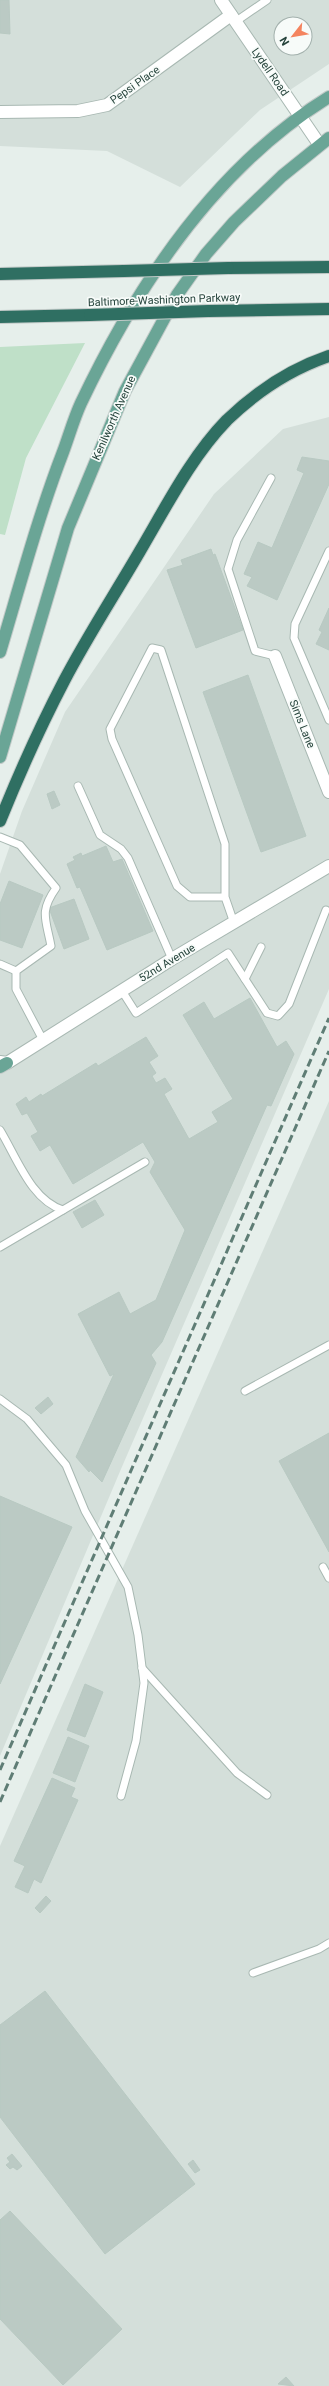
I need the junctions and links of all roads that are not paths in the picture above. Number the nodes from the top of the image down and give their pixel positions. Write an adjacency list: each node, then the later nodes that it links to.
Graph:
1 (221, 0): 3 (street, Lydell Road)
2 (267, 0): 3 (lane)
3 (233, 18): 5 (street, Pepsi Place); 6 (street, Lydell Road)
4 (329, 97): 6 (main road)
5 (0, 112)
6 (300, 115): 7 (street, Lydell Road); 15 (main road)
7 (324, 141): 18 (main road, Kenilworth Avenue)
8 (329, 267): 9 (highway, bridge)
9 (0, 274)
10 (329, 309): 11 (highway, Baltimore-Washington Parkway, bridge)
11 (0, 317)
12 (329, 356): 21 (highway)
13 (271, 478): 16 (lane)
14 (329, 551): 17 (lane)
15 (0, 652)
16 (275, 656): 20 (street, Sims Lane)
17 (329, 720)
18 (0, 758)
19 (78, 786): 28 (lane)
20 (329, 790)
21 (0, 822)
22 (0, 837): 30 (lane)
23 (329, 866): 26 (street, 52nd Avenue)
24 (225, 897): 24 (lane); 26 (lane)
25 (326, 910): 31 (lane)
26 (234, 923): 28 (street, 52nd Avenue)
27 (261, 947): 31 (lane)
28 (172, 960): 32 (street, 52nd Avenue)
29 (0, 964): 30 (lane)
30 (16, 971): 33 (lane)
31 (245, 979): 32 (lane)
32 (122, 991): 33 (street, 52nd Avenue)
33 (43, 1040): 34 (street, 52nd Avenue)
34 (2, 1064)
35 (1, 1133): 37 (lane)
36 (145, 1162): 37 (lane)
37 (63, 1210): 38 (lane)
38 (0, 1247)
39 (329, 1345): 40 (lane)
40 (245, 1391)
41 (0, 1399): 44 (lane)
42 (323, 1567): 43 (lane)
43 (329, 1578)
44 (142, 1668): 45 (lane); 46 (lane)
45 (267, 1795)
46 (121, 1796)
47 (329, 1943): 48 (lane)
48 (253, 1973)

